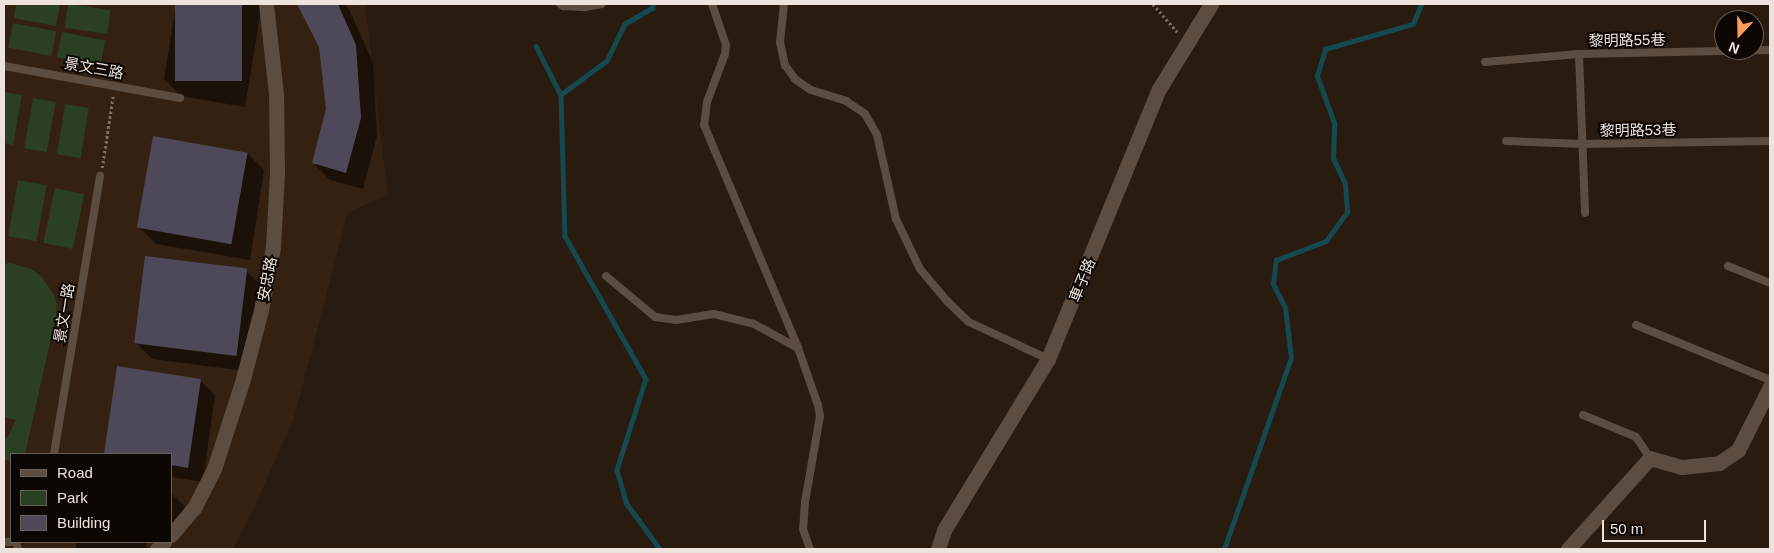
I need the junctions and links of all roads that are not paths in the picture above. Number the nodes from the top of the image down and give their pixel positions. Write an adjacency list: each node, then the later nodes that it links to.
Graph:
1 (266, 4): 28 (street, 安忠路)
2 (560, 4): 3 (lane)
3 (602, 4)
4 (712, 4): 21 (lane)
5 (784, 4): 22 (lane)
6 (1211, 4): 22 (street, 車子路)
7 (1770, 50): 8 (lane, 黎明路55巷)
8 (1579, 54): 9 (lane, 黎明路55巷); 14 (lane)
9 (1485, 62)
10 (4, 66): 11 (lane, 景文三路)
11 (180, 98)
12 (1506, 141): 14 (lane, 黎明路53巷)
13 (1770, 141): 14 (lane, 黎明路53巷)
14 (1583, 144): 16 (lane)
15 (100, 176): 26 (lane, 景文一路)
16 (1585, 214)
17 (1728, 266): 19 (lane)
18 (606, 276): 21 (lane)
19 (1770, 283)
20 (1636, 325): 23 (lane)
21 (798, 348): 29 (lane)
22 (1048, 359): 30 (street, 車子路)
23 (1770, 380)
24 (1770, 387): 27 (street)
25 (1583, 415): 27 (lane)
26 (54, 453)
27 (1650, 458): 31 (street)
28 (172, 534)
29 (810, 549)
30 (938, 549)
31 (1568, 549)

